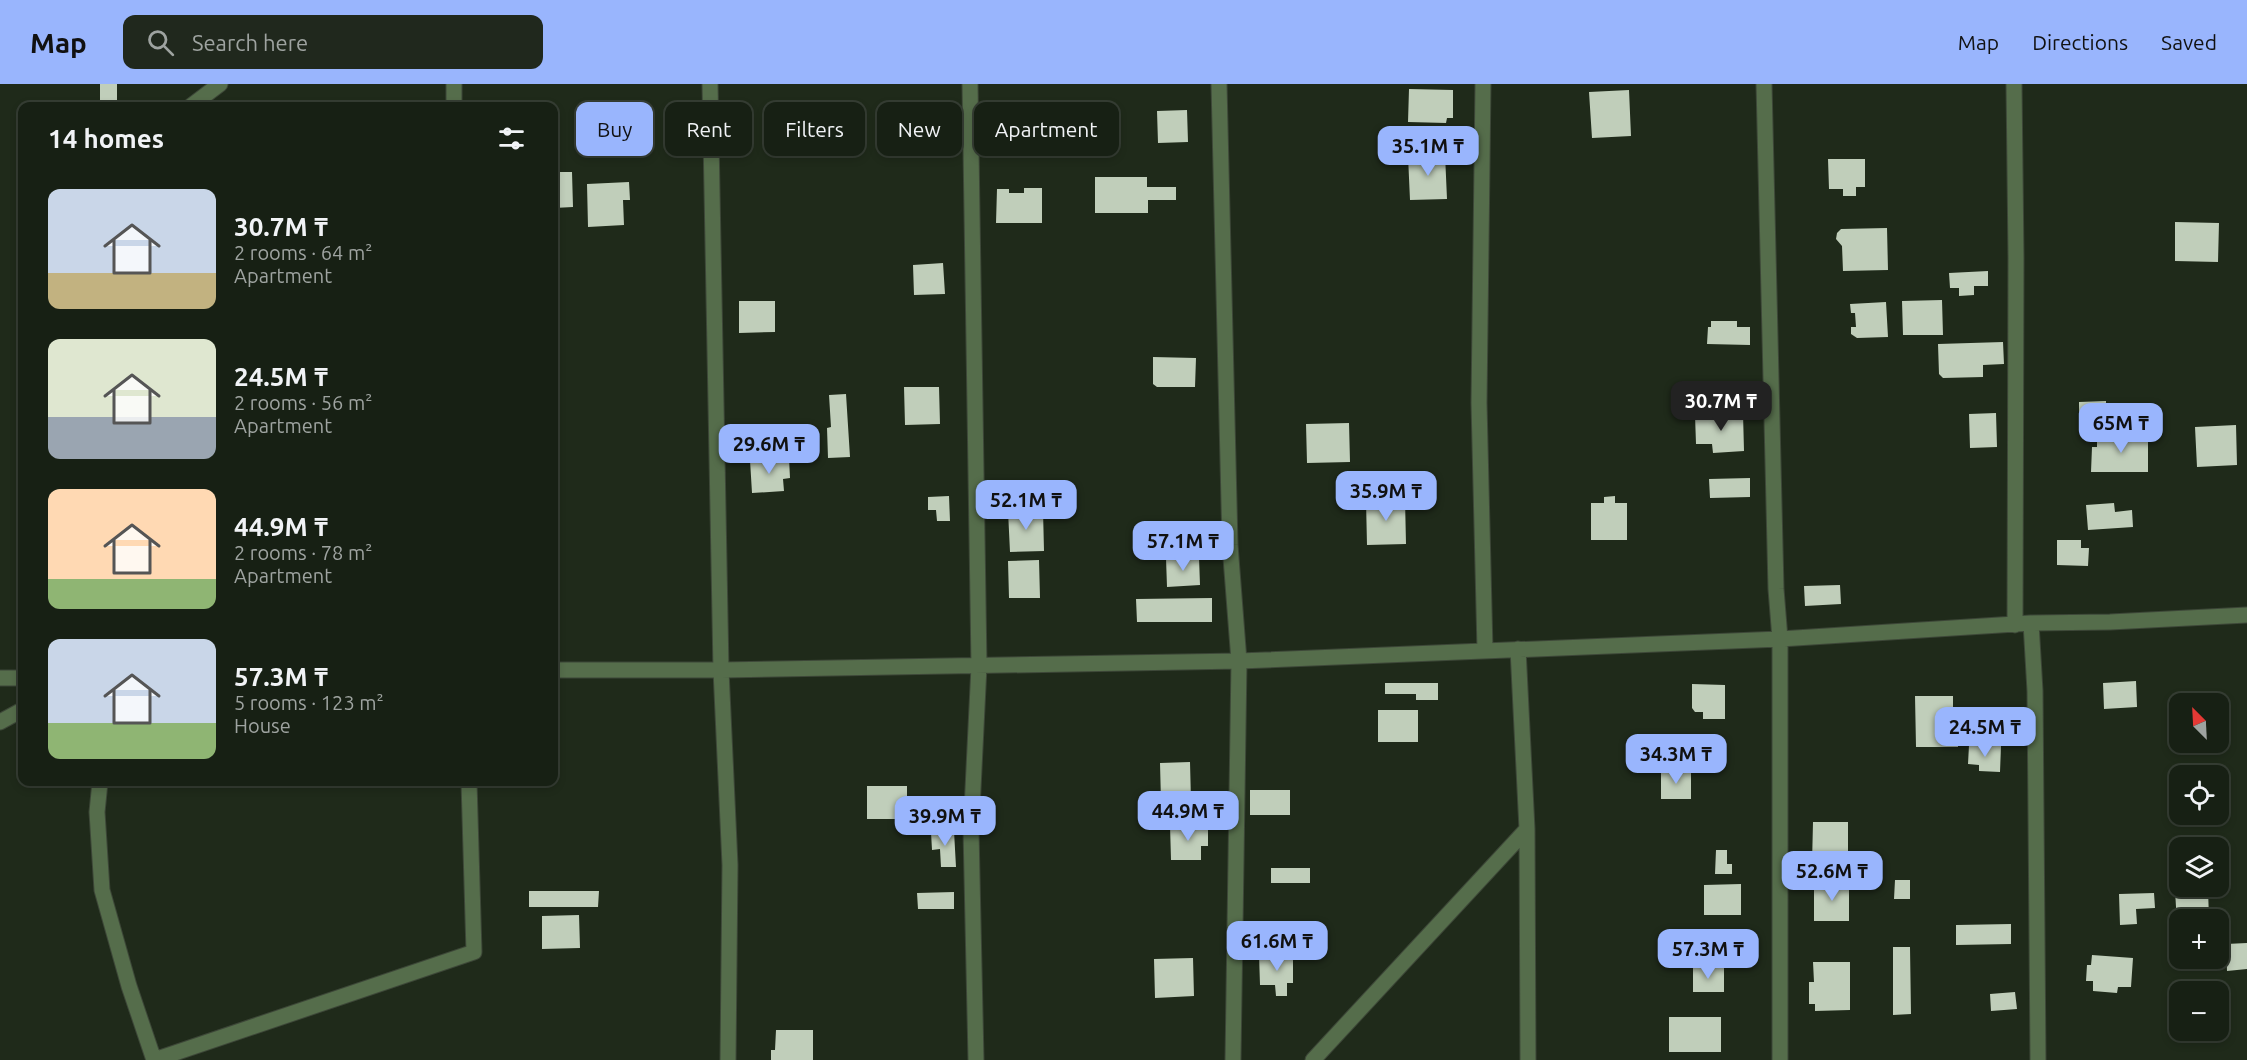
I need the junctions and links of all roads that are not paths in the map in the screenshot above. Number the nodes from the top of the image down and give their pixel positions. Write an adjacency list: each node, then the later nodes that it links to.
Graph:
1 (454, 84): 10 (street)
2 (710, 84): 20 (street)
3 (970, 84): 18 (street)
4 (1219, 84): 17 (street)
5 (1483, 84): 16 (street)
6 (1764, 84): 14 (street)
7 (2014, 84): 13 (street)
8 (214, 94): 9 (street)
9 (199, 102)
10 (454, 102)
11 (2247, 615): 12 (street)
12 (2031, 623): 13 (street); 35 (street)
13 (2014, 624): 14 (street)
14 (1780, 639): 15 (street); 34 (street)
15 (1518, 649): 16 (street); 27 (street)
16 (1485, 650): 17 (street)
17 (1239, 661): 18 (street); 31 (street)
18 (979, 666): 20 (street); 30 (street)
19 (558, 670): 20 (street)
20 (721, 670): 29 (street)
21 (0, 678): 22 (street)
22 (18, 678)
23 (18, 712): 24 (street)
24 (0, 722)
25 (99, 786): 28 (street)
26 (469, 786): 28 (street)
27 (1527, 829): 32 (street); 33 (street)
28 (154, 1060)
29 (728, 1060)
30 (976, 1060)
31 (1233, 1060)
32 (1313, 1060)
33 (1528, 1060)
34 (1780, 1060)
35 (2038, 1060)

